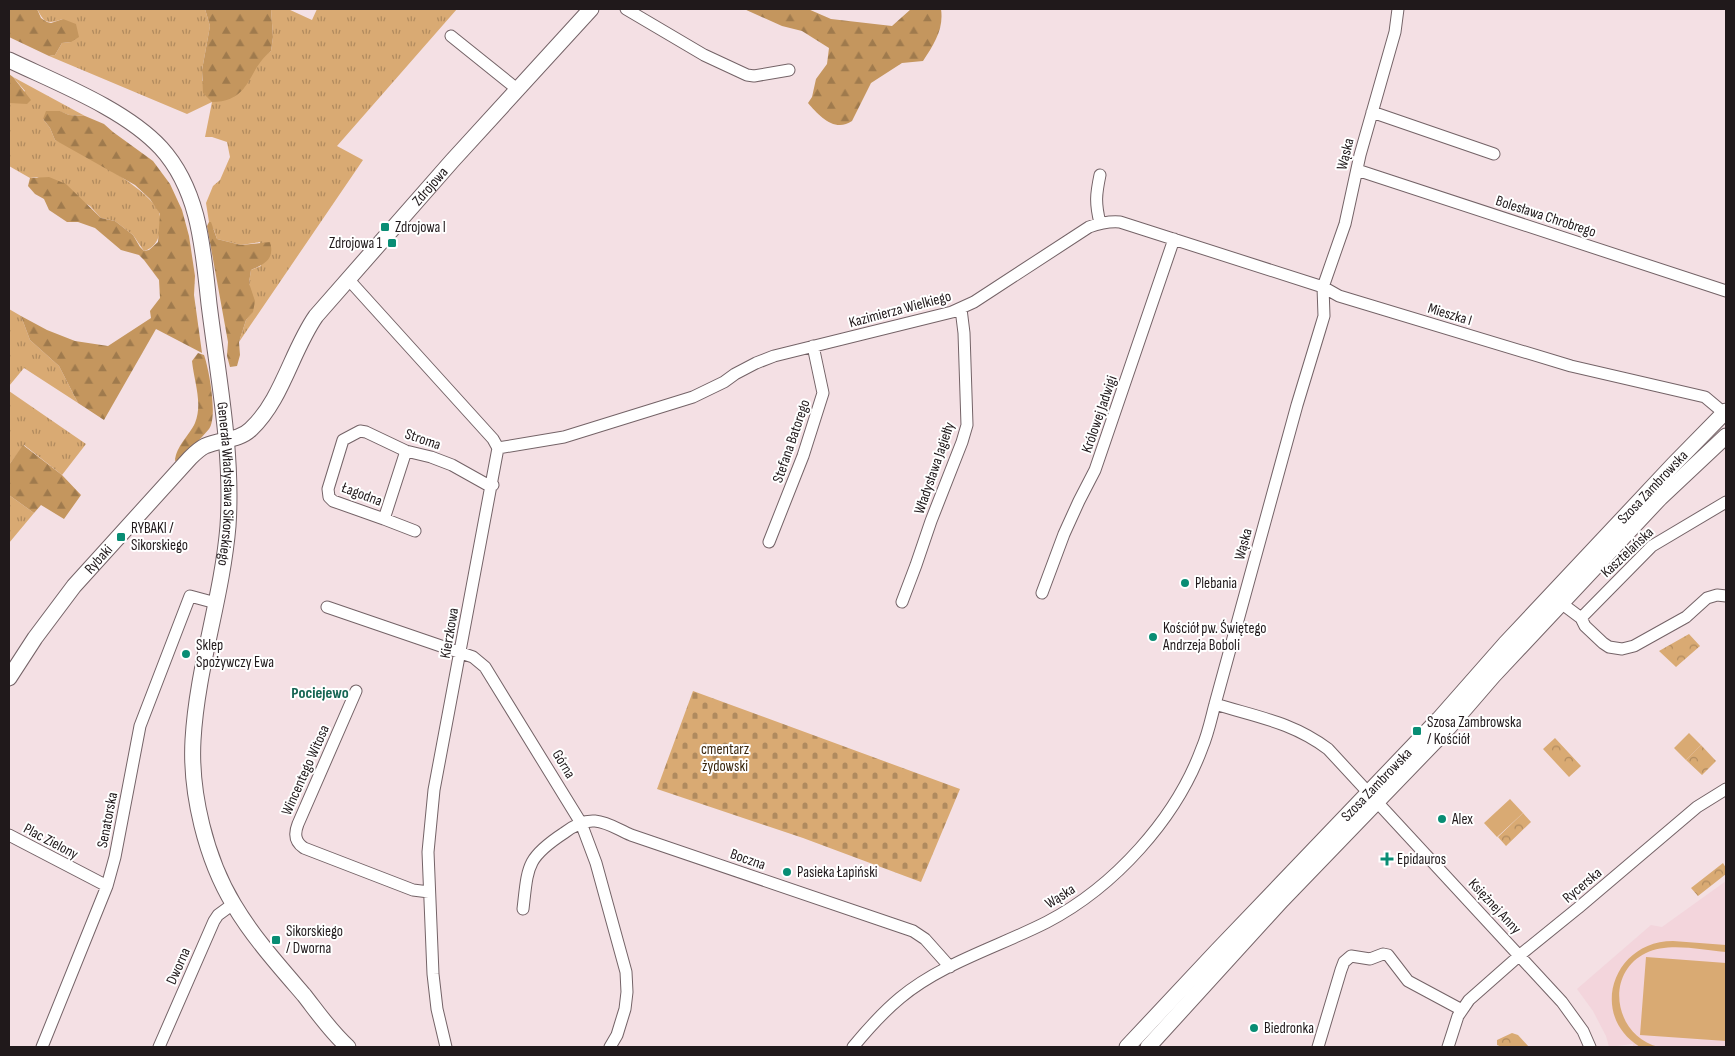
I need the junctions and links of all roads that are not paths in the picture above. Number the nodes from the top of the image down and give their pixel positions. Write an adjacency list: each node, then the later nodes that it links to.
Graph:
1 (591, 9): 7 (street, Zdrojowa)
2 (626, 9): 6 (street)
3 (1398, 9): 8 (street, Wąska)
4 (451, 36): 7 (street)
5 (9, 60): 22 (street, Generała Władysława Sikorskiego)
6 (789, 70)
7 (517, 90): 14 (street, Zdrojowa)
8 (1372, 112): 9 (street); 10 (street, Wąska)
9 (1494, 154)
10 (1357, 170): 15 (street, Wąska); 16 (street, Bolesława Chrobrego)
11 (1100, 175): 12 (street)
12 (1100, 223): 13 (street, Kazimierza Wielkiego); 17 (street, Kazimierza Wielkiego)
13 (1174, 240): 15 (street, Kazimierza Wielkiego); 31 (street, Królowej Jadwigi)
14 (349, 280): 22 (street, Zdrojowa); 24 (street)
15 (1323, 286): 19 (street, Mieszka I); 41 (street, Wąska)
16 (1726, 291)
17 (961, 309): 18 (street, Kazimierza Wielkiego); 34 (street, Władysława Jagiełły)
18 (813, 346): 24 (street, Kazimierza Wielkiego); 30 (street, Stefana Batorego)
19 (1725, 412): 20 (street, Szosa Zambrowska)
20 (1713, 423): 21 (street); 43 (street, Szosa Zambrowska)
21 (1726, 436): 35 (street, Szosa Zambrowska)
22 (226, 440): 33 (street, Generała Władysława Sikorskiego); 39 (street, Rybaki)
23 (343, 440): 25 (street, Stroma); 28 (street, Łagodna)
24 (498, 448): 26 (street, Kierzkowa)
25 (406, 451): 26 (street, Stroma); 28 (street, Łagodna)
26 (493, 485): 38 (street, Kierzkowa)
27 (1726, 502): 37 (street, Kasztelańska)
28 (384, 519): 29 (street, Łagodna)
29 (415, 531)
30 (769, 542)
31 (1042, 593)
32 (1726, 596): 37 (street)
33 (216, 602): 46 (street, Senatorska); 48 (street, Generała Władysława Sikorskiego)
34 (902, 602)
35 (1562, 603): 37 (street); 43 (street, Szosa Zambrowska)
36 (327, 607): 38 (street, Górna)
37 (1581, 618)
38 (460, 653): 44 (street, Górna); 47 (street, Kierzkowa)
39 (9, 678)
40 (356, 691): 47 (street, Wincentego Witosa)
41 (1215, 704): 43 (street, Księżnej Anny); 51 (street, Wąska)
42 (1726, 789): 50 (street, Rycerska)
43 (1373, 796): 50 (street, Księżnej Anny); 52 (street, Szosa Zambrowska)
44 (582, 823): 49 (street); 51 (street, Boczna); 58 (street, Górna)
45 (9, 835): 46 (street, Plac Zielony)
46 (107, 886): 54 (street, Senatorska)
47 (429, 892): 57 (street, Kierzkowa)
48 (233, 904): 55 (street, Dworna); 56 (street, Generała Władysława Sikorskiego)
49 (523, 909)
50 (1520, 956): 53 (street, Rycerska); 64 (street, Księżnej Anny)
51 (950, 967): 59 (street, Wąska)
52 (1184, 997): 60 (street, Szosa Zambrowska); 61 (street, Szosa Zambrowska)
53 (1462, 1010): 62 (street); 63 (street, Rycerska)
54 (42, 1047)
55 (159, 1047)
56 (348, 1047)
57 (446, 1047)
58 (610, 1047)
59 (853, 1047)
60 (1127, 1047)
61 (1148, 1047)
62 (1318, 1047)
63 (1448, 1047)
64 (1590, 1047)

